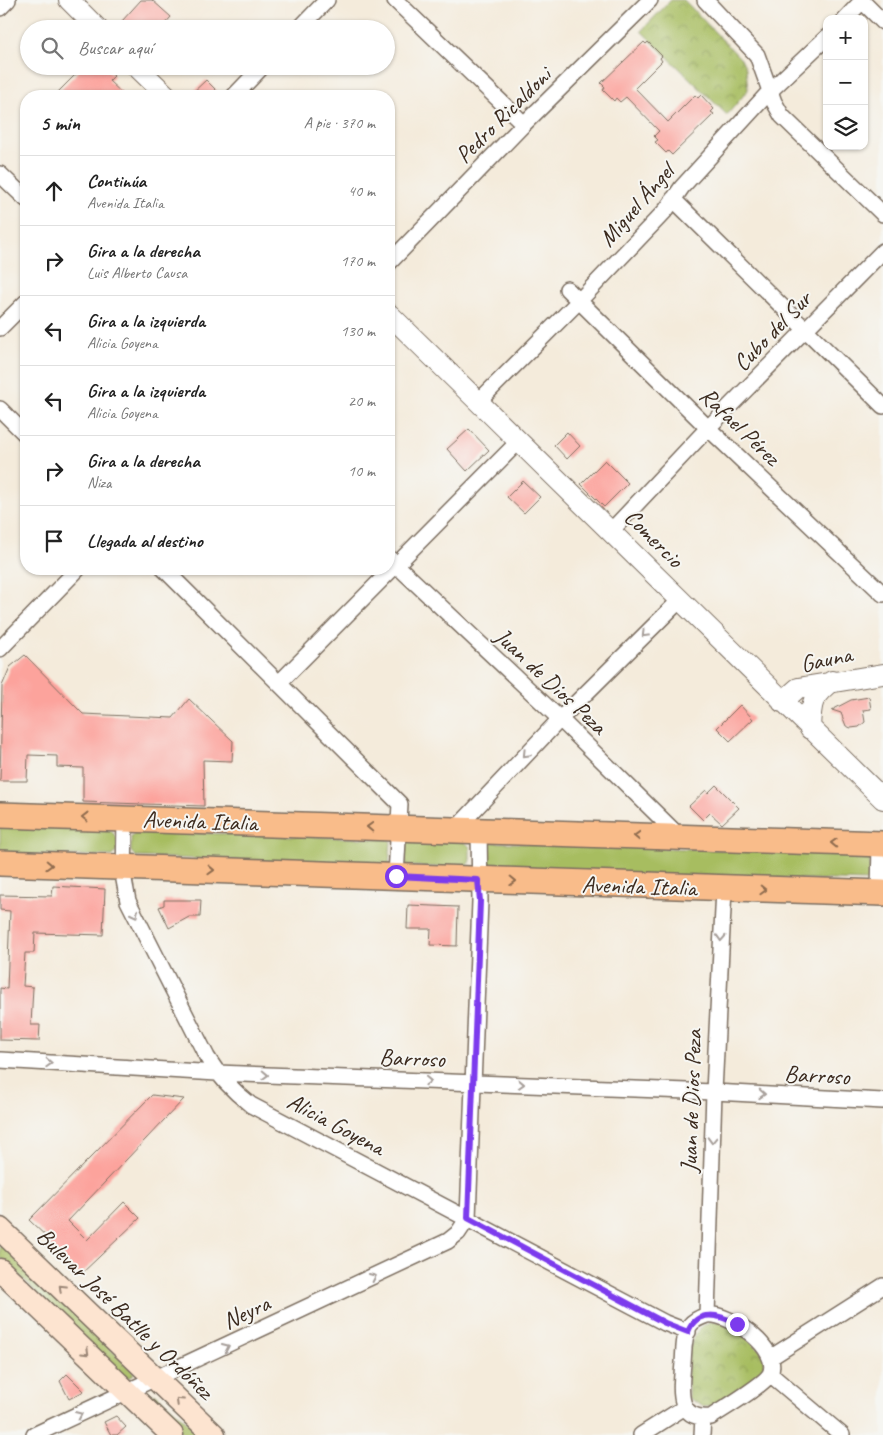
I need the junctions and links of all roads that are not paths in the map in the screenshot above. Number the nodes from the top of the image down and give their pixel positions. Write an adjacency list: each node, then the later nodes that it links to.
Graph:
1 (8, 0): 8 (street)
2 (69, 0): 10 (street)
3 (327, 0): 11 (street)
4 (396, 0): 19 (street)
5 (650, 0): 19 (street, Pedro Ricaldoni)
6 (705, 0): 18 (street)
7 (863, 0): 9 (street); 12 (street)
8 (0, 8)
9 (849, 15)
10 (89, 20)
11 (308, 20)
12 (883, 22)
13 (823, 41): 18 (street, Miguel Ángel)
14 (145, 75): 16 (street)
15 (254, 75): 17 (street)
16 (160, 90)
17 (240, 90)
18 (770, 91): 22 (street, Miguel Ángel); 23 (street)
19 (524, 124): 25 (street, Pedro Ricaldoni)
20 (0, 174): 21 (street)
21 (20, 193)
22 (673, 199): 27 (street, Miguel Ángel); 31 (street)
23 (883, 214)
24 (883, 251): 31 (street, Cubo del Sur)
25 (395, 258)
26 (567, 289): 27 (street, Rafael Pérez)
27 (580, 300): 32 (street, Miguel Ángel); 35 (street, Rafael Pérez)
28 (20, 308): 30 (street)
29 (395, 320): 32 (street, Comercio)
30 (0, 328)
31 (804, 329): 33 (street); 35 (street, Cubo del Sur)
32 (478, 402): 37 (street, Comercio)
33 (883, 406)
34 (0, 409): 36 (street)
35 (708, 428): 38 (street, Cubo del Sur); 44 (street, Rafael Pérez)
36 (20, 429)
37 (519, 441): 38 (street, Comercio); 39 (street)
38 (611, 530): 45 (street, Comercio)
39 (395, 559)
40 (395, 565): 51 (street, Juan de Dios Peza)
41 (72, 575): 46 (street)
42 (170, 575): 49 (street)
43 (380, 575): 49 (street)
44 (883, 594)
45 (680, 600): 50 (street, Comercio); 51 (street, one-way to 51)
46 (0, 649)
47 (883, 674): 48 (street, Gauna)
48 (832, 681): 50 (street, Gauna); 52 (street)
49 (280, 682): 56 (street)
50 (782, 702): 52 (street, Comercio)
51 (560, 719): 57 (street, one-way to 57); 59 (street, Juan de Dios Peza)
52 (810, 729): 53 (street, Comercio)
53 (883, 799)
54 (0, 815): 55 (main road, Avenida Italia, one-way to 54)
55 (125, 818): 56 (main road, Avenida Italia, one-way to 55); 62 (street, Alicia Goyena)
56 (399, 829): 57 (main road, Avenida Italia); 63 (street)
57 (454, 831): 58 (main road, Avenida Italia)
58 (479, 831): 59 (main road, Avenida Italia, one-way to 58); 64 (street)
59 (681, 838): 60 (main road, Avenida Italia, one-way to 59)
60 (881, 844): 66 (street)
61 (0, 863): 62 (main road, Avenida Italia, one-way to 62)
62 (124, 867): 63 (main road, Avenida Italia, one-way to 63); 68 (street, Alicia Goyena, one-way to 68)
63 (396, 876): 64 (main road, Avenida Italia)
64 (478, 880): 65 (main road, Avenida Italia, one-way to 65); 69 (street)
65 (724, 889): 66 (main road, Avenida Italia, one-way to 66); 70 (street, Juan de Dios Peza, one-way to 70)
66 (881, 893)
67 (0, 1060): 68 (street, Barroso, one-way to 68)
68 (217, 1073): 69 (street, Barroso, one-way to 69); 72 (street, Alicia Goyena)
69 (473, 1082): 70 (street, Barroso, one-way to 70); 72 (street)
70 (714, 1092): 71 (street, Barroso, one-way to 71); 76 (street, Juan de Dios Peza, one-way to 76)
71 (883, 1101)
72 (468, 1218): 77 (street, Alicia Goyena); 80 (street, Neyra, one-way to 72)
73 (0, 1229): 80 (main road, Bulevar José Batlle y Ordóñez, one-way to 73)
74 (0, 1270): 81 (main road, one-way to 81)
75 (883, 1286): 78 (street)
76 (707, 1315): 77 (street); 78 (street)
77 (688, 1332): 82 (street)
78 (770, 1358): 79 (street)
79 (770, 1374): 83 (street); 89 (street)
80 (156, 1380): 81 (street, Neyra); 86 (main road, Bulevar José Batlle y Ordóñez, one-way to 80)
81 (128, 1392): 84 (street, Neyra, one-way to 81); 85 (main road)
82 (685, 1407): 83 (street); 87 (street)
83 (703, 1418): 88 (street)
84 (36, 1435)
85 (172, 1435)
86 (214, 1435)
87 (642, 1435)
88 (702, 1435)
89 (842, 1435)

